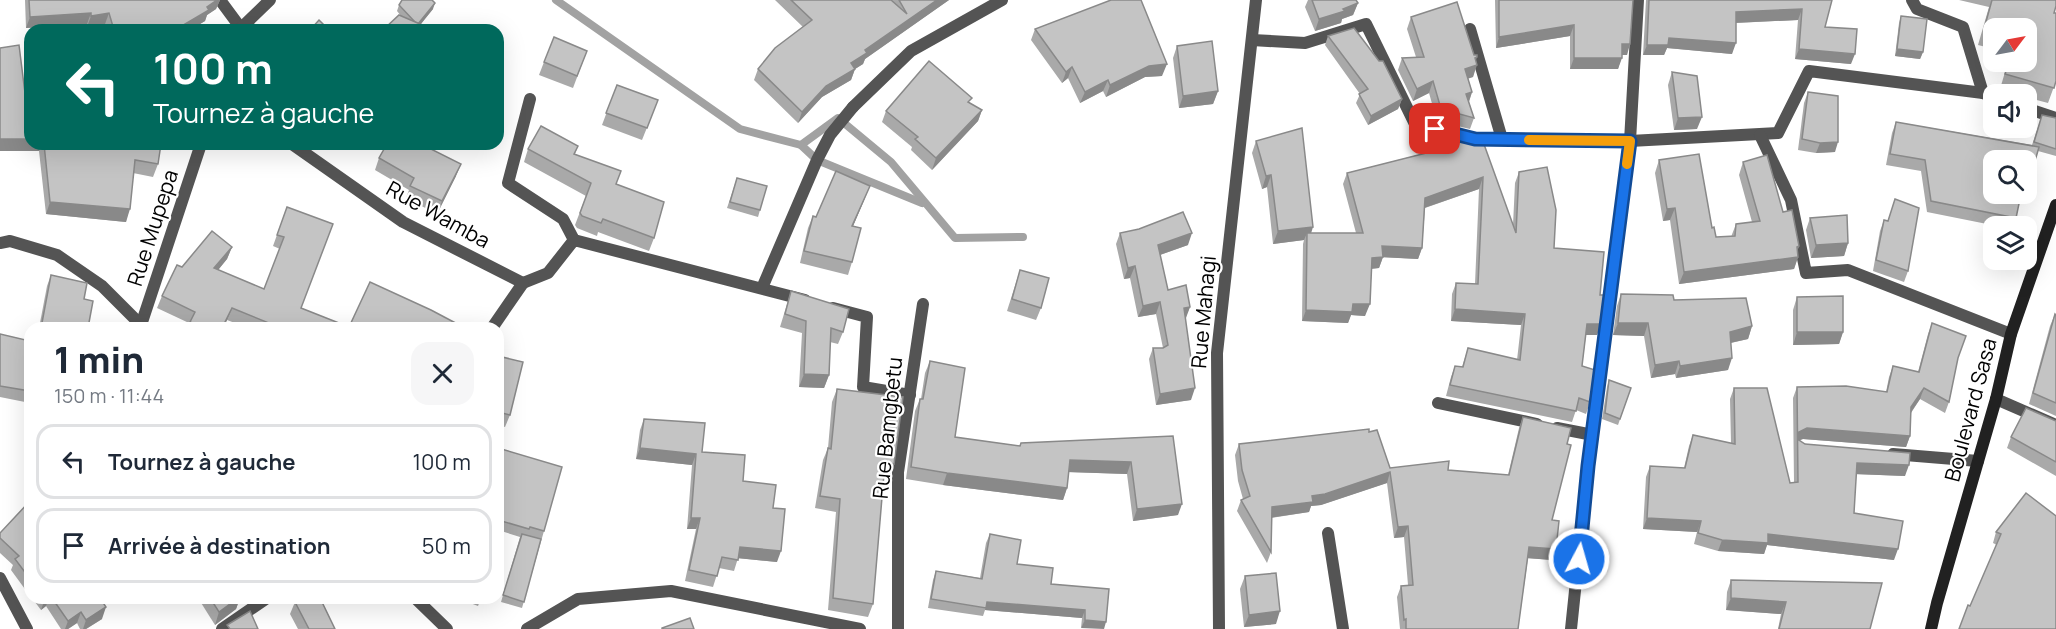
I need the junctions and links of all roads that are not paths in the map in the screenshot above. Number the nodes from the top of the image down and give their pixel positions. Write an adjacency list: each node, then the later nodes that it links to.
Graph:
1 (220, 0): 7 (street)
2 (270, 0): 8 (street)
3 (1002, 0): 25 (street)
4 (1256, 0): 10 (street, Rue Mahagi)
5 (1638, 0): 18 (street)
6 (1912, 0): 11 (street)
7 (237, 24)
8 (245, 24)
9 (1470, 28): 17 (street)
10 (1252, 40): 17 (street); 48 (street, Rue Mahagi)
11 (1984, 84)
12 (1983, 94): 16 (street)
13 (530, 99): 22 (street)
14 (2037, 112): 15 (street)
15 (2056, 118)
16 (1760, 135): 18 (street); 30 (street)
17 (1502, 140): 18 (street)
18 (1630, 141): 35 (street)
19 (199, 150): 28 (street, Rue Mupepa)
20 (301, 150): 24 (street, Rue Wamba)
21 (2056, 205): 30 (street, Boulevard Sasa)
22 (574, 240): 24 (street); 25 (street)
23 (0, 243): 27 (street)
24 (523, 283): 29 (street)
25 (762, 288): 31 (street)
26 (923, 304): 31 (street, Rue Bamgbetu)
27 (138, 322)
28 (145, 322)
29 (496, 322)
30 (2011, 334): 32 (street, Boulevard Sasa)
31 (910, 395): 47 (street, Rue Bamgbetu)
32 (1996, 399): 34 (street); 37 (street, Boulevard Sasa)
33 (1438, 403): 35 (street)
34 (2056, 425)
35 (1593, 435): 50 (street)
36 (1884, 454): 37 (street)
37 (1978, 461): 51 (street, Boulevard Sasa)
38 (1328, 533): 49 (street)
39 (0, 578): 42 (street)
40 (258, 604): 43 (street)
41 (421, 604): 44 (street)
42 (25, 628)
43 (222, 629)
44 (447, 629)
45 (527, 629): 46 (street)
46 (860, 629)
47 (898, 629)
48 (1219, 629)
49 (1343, 629)
50 (1571, 629)
51 (1931, 629)

